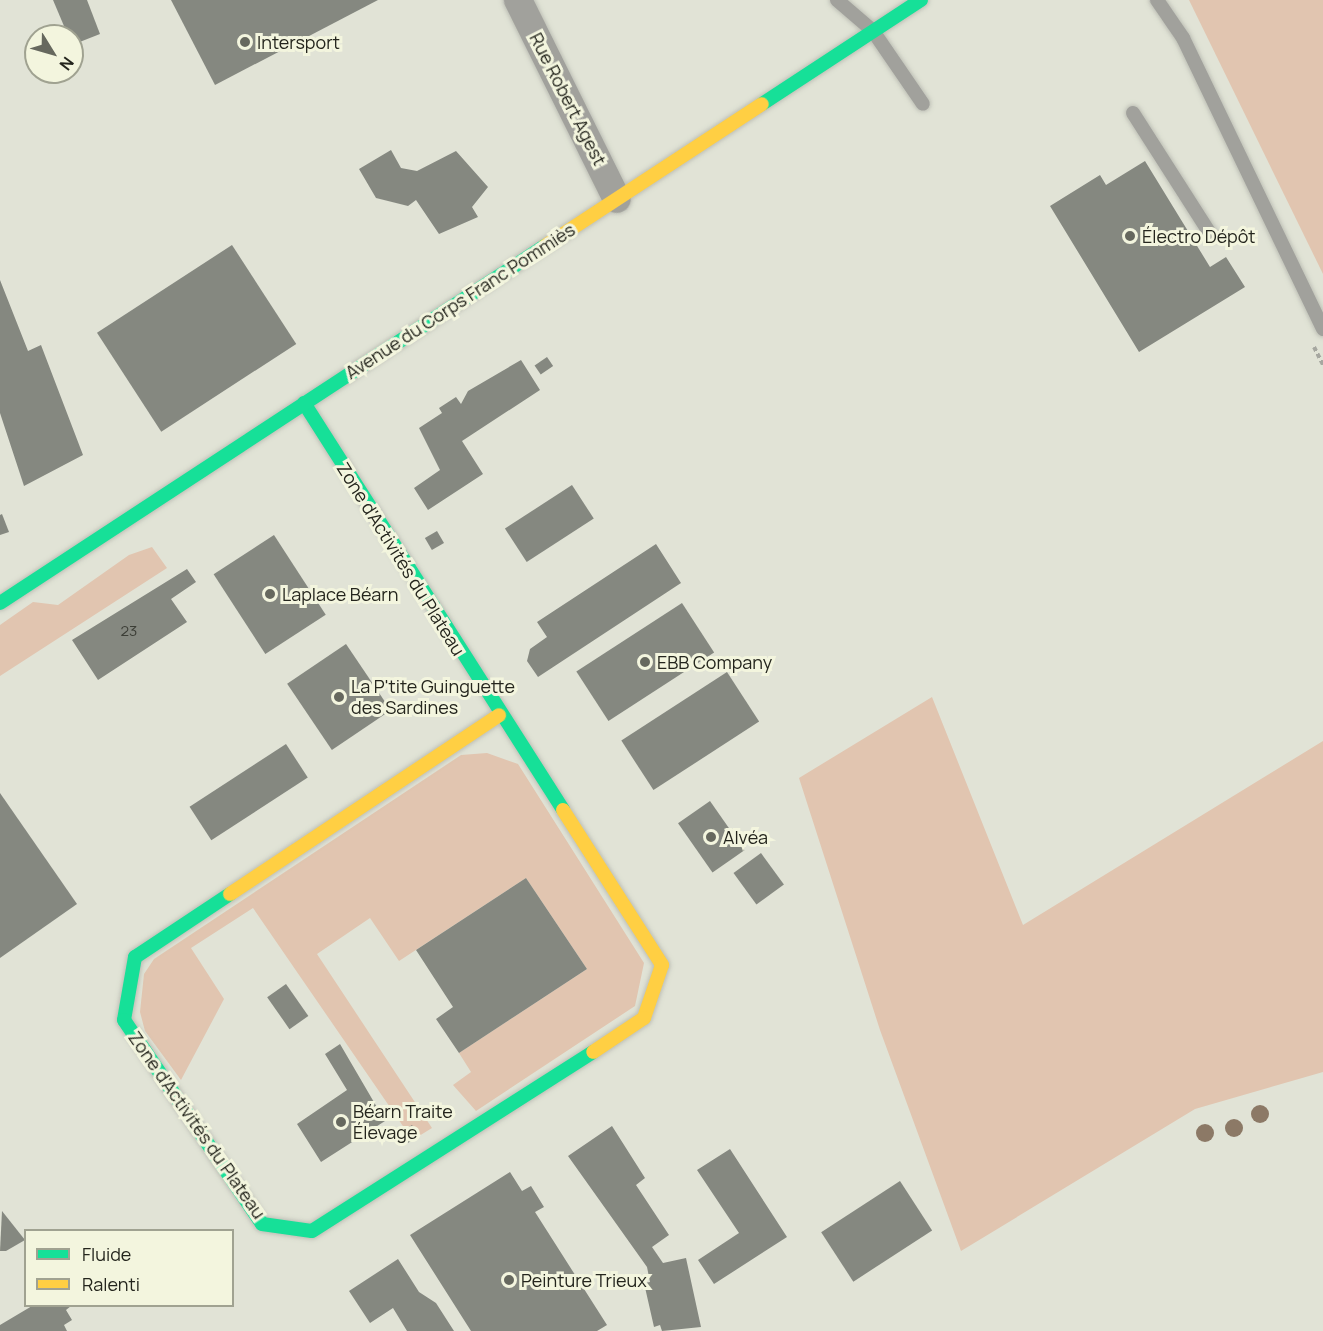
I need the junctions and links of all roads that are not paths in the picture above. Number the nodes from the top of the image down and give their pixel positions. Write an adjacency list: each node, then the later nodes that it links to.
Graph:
1 (518, 0): 8 (street, Rue Robert Agest)
2 (837, 0): 5 (lane)
3 (921, 0): 5 (street, Avenue du Corps Franc Pommiès)
4 (1157, 0): 10 (lane)
5 (873, 31): 6 (lane); 8 (street, Avenue du Corps Franc Pommiès)
6 (923, 104)
7 (1133, 113): 9 (lane)
8 (617, 199): 11 (street, Avenue du Corps Franc Pommiès)
9 (1211, 235)
10 (1323, 329)
11 (304, 403): 12 (street, Avenue du Corps Franc Pommiès); 13 (street, Zone d'Activités du Plateau)
12 (0, 603)
13 (499, 715): 13 (street, Zone d'Activités du Plateau)

